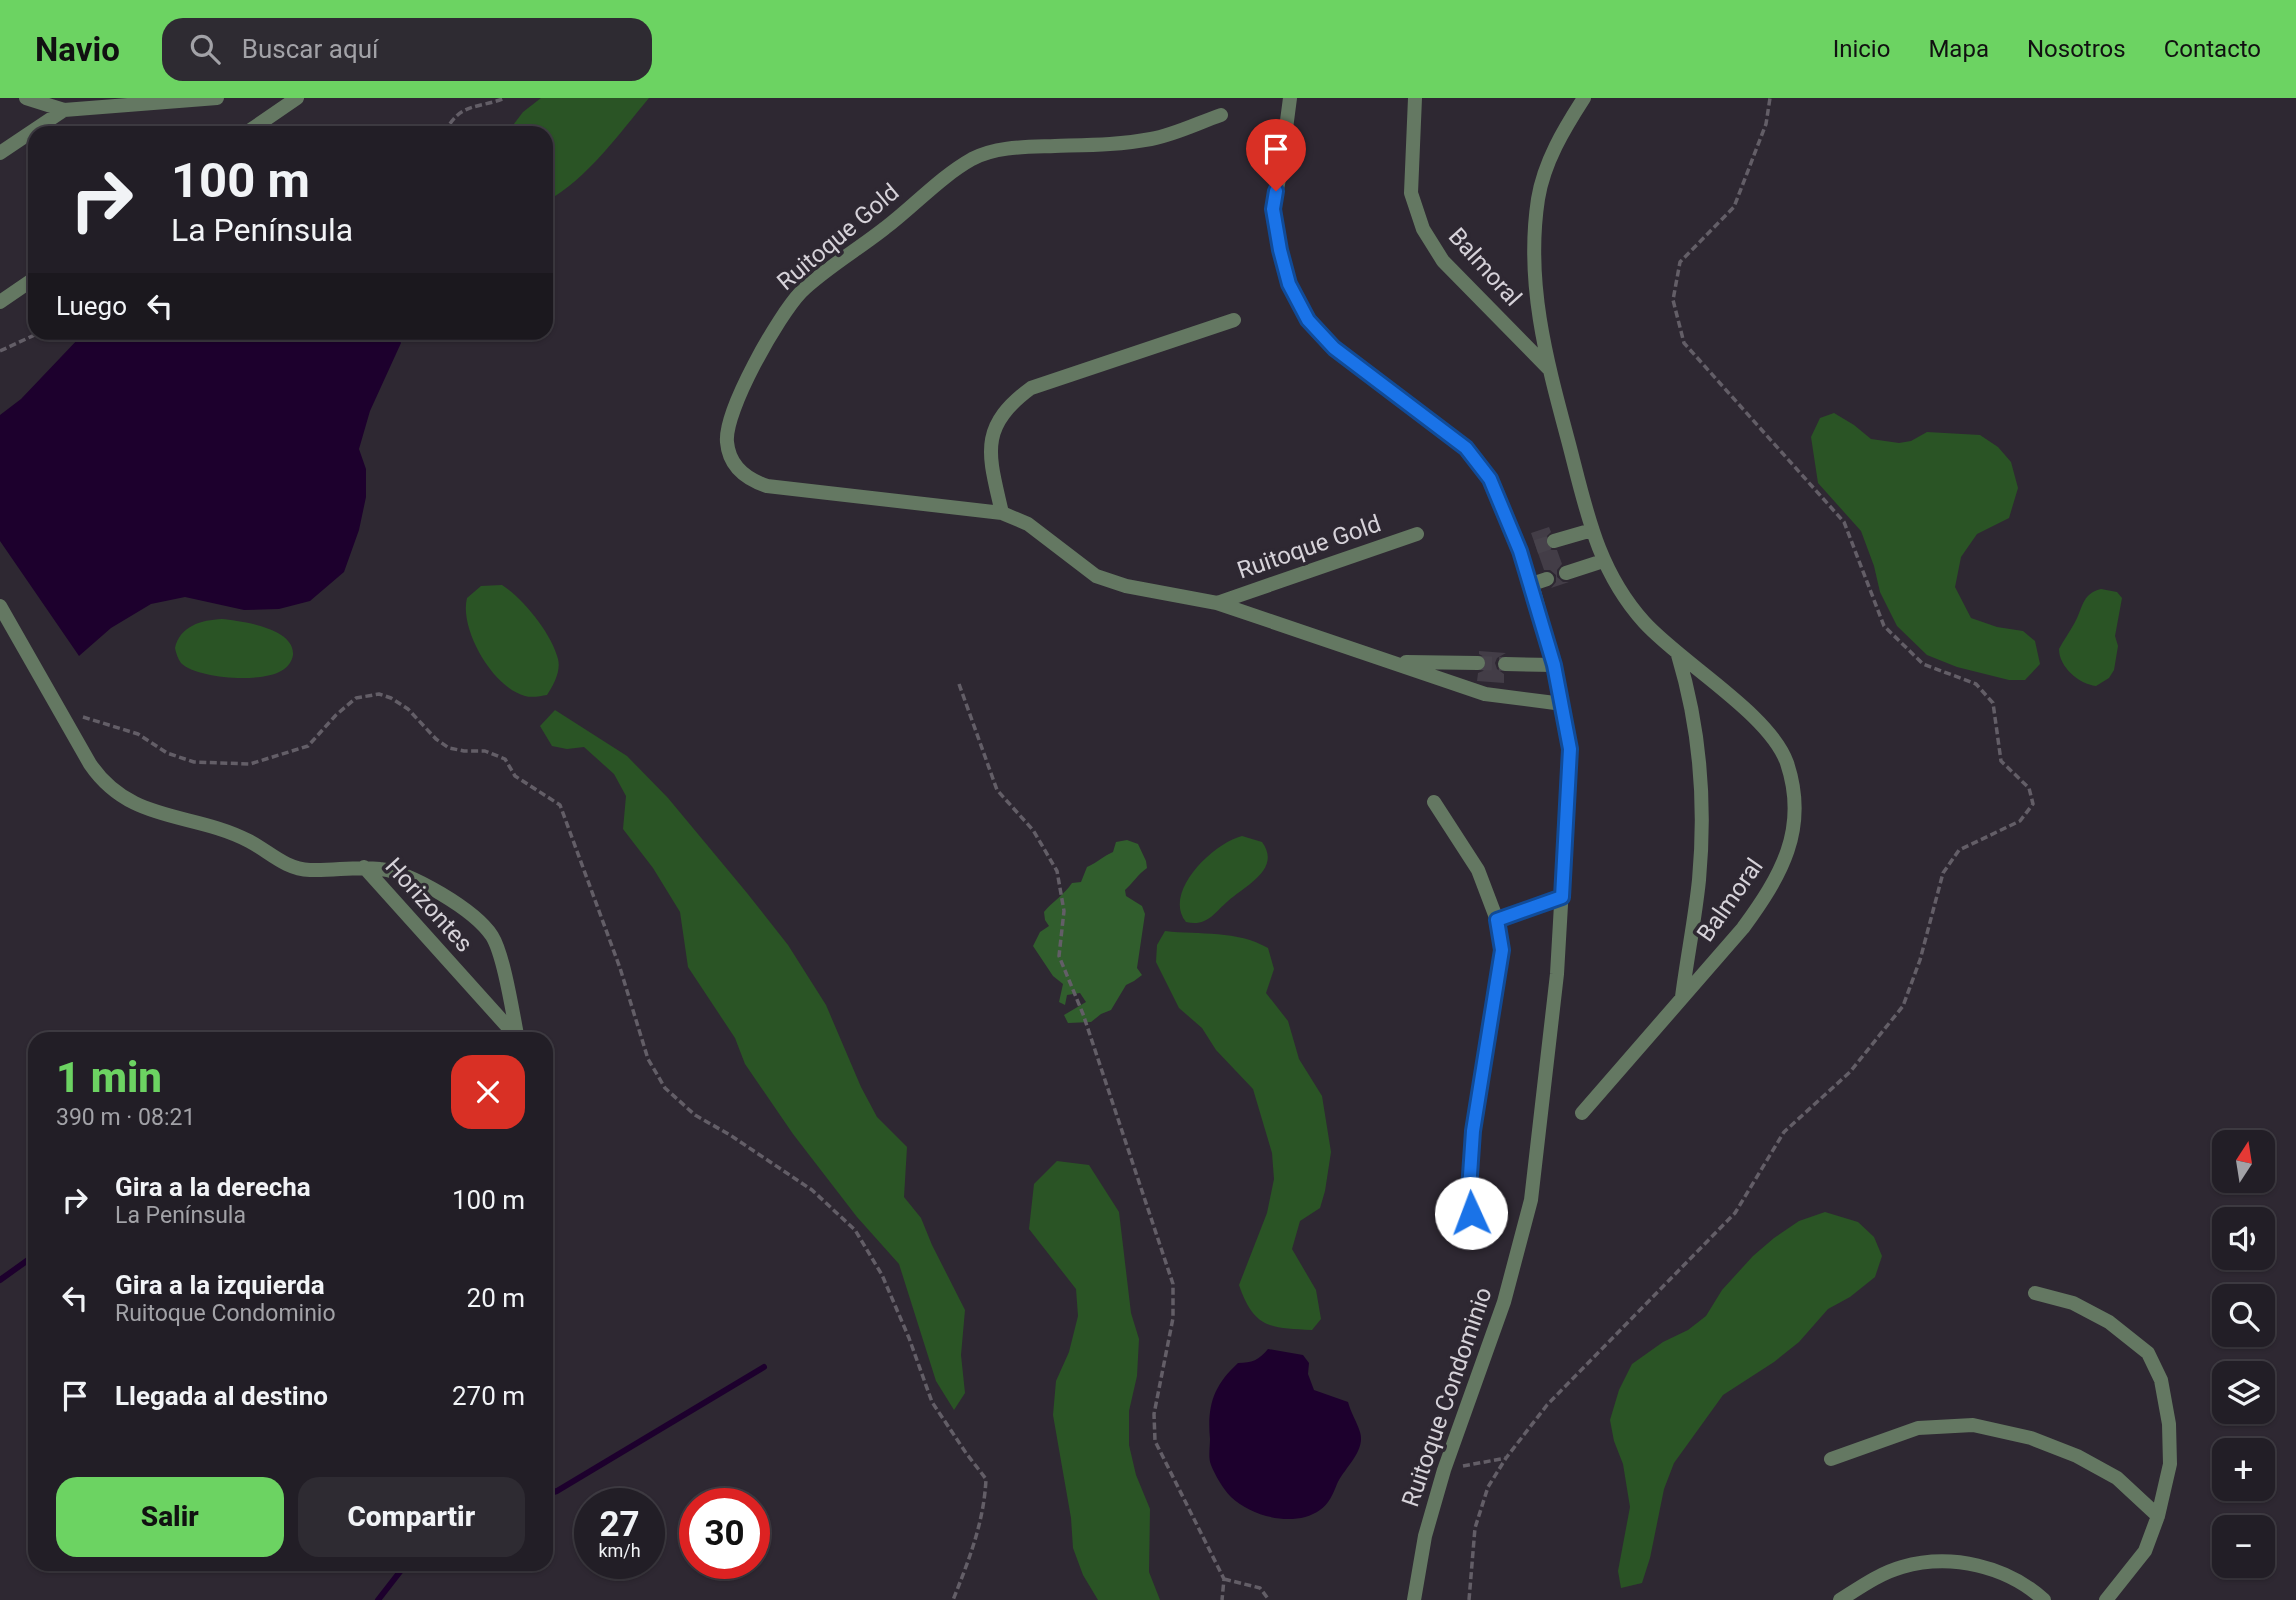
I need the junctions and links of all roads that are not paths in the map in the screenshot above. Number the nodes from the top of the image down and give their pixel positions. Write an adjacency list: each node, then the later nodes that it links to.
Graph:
1 (26, 98): 7 (street)
2 (217, 98): 7 (street)
3 (297, 98): 10 (street)
4 (1290, 98): 22 (street, Ruitoque Condominio)
5 (1415, 98): 16 (street, Balmoral)
6 (1584, 98): 16 (street, Balmoral)
7 (64, 110): 9 (street)
8 (1220, 115): 17 (street, Ruitoque Gold)
9 (40, 126)
10 (256, 126)
11 (28, 134): 12 (street)
12 (0, 153)
13 (28, 283): 14 (street)
14 (0, 302)
15 (1234, 320): 17 (street)
16 (1549, 369): 18 (street, Balmoral)
17 (1002, 513): 27 (street, Ruitoque Gold)
18 (1592, 530): 20 (street); 23 (street, Balmoral)
19 (1417, 534): 27 (street, Ruitoque Gold)
20 (1554, 541)
21 (1536, 547): 22 (street)
22 (1520, 551): 26 (street, Ruitoque Condominio)
23 (1603, 561): 24 (street); 29 (street, Balmoral)
24 (1566, 573)
25 (1547, 579): 26 (street)
26 (1532, 584): 33 (street, Ruitoque Condominio)
27 (1217, 603): 30 (street, Ruitoque Gold)
28 (0, 606): 36 (street)
29 (1678, 655): 39 (street, Balmoral); 39 (street, Balmoral)
30 (1392, 662): 31 (street, Ruitoque Gold); 34 (street, Ruitoque Gold)
31 (1478, 663)
32 (1505, 664): 33 (street)
33 (1554, 665): 34 (street, Ruitoque Condominio)
34 (1563, 704): 37 (street, Ruitoque Condominio)
35 (1434, 802): 38 (street)
36 (364, 867): 40 (street, Horizontes); 41 (street, Horizontes)
37 (1562, 897): 38 (street); 47 (street, Ruitoque Condominio)
38 (1497, 920): 43 (street)
39 (1682, 999): 42 (street, Balmoral)
40 (512, 1032)
41 (516, 1032)
42 (1582, 1113)
43 (1471, 1213)
44 (2035, 1293): 46 (street)
45 (1831, 1459): 46 (street)
46 (2158, 1516): 50 (street)
47 (1415, 1600)
48 (1840, 1600): 49 (street)
49 (2044, 1600)
50 (2106, 1600)

